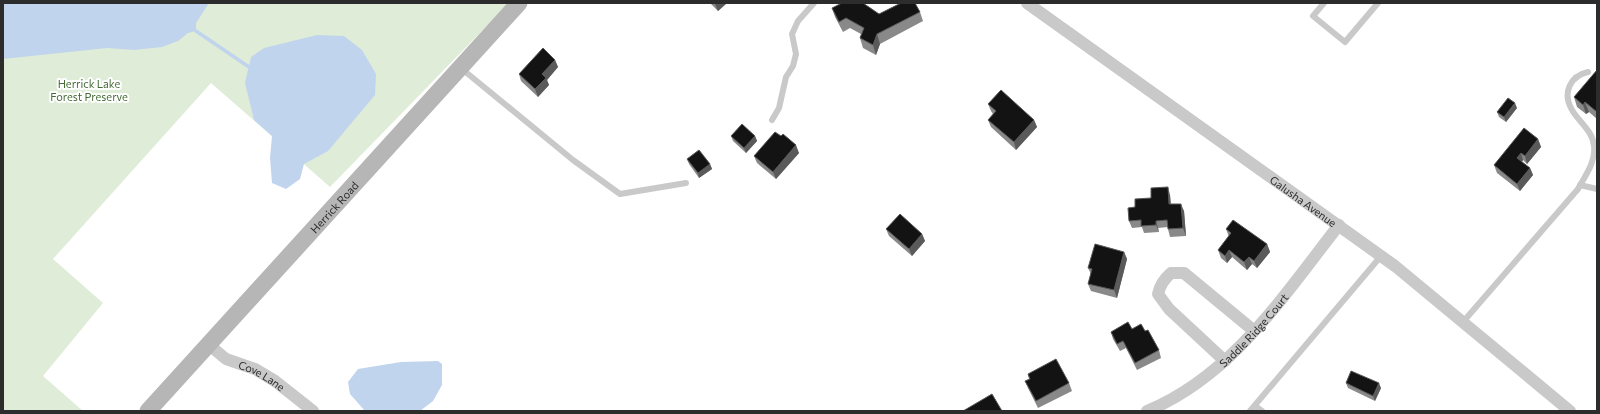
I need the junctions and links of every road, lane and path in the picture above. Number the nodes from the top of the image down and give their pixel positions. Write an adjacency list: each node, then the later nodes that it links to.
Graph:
1 (519, 3): 6 (street, Herrick Road)
2 (814, 3): 8 (lane)
3 (1027, 3): 12 (street, Galusha Avenue)
4 (1324, 3): 5 (lane)
5 (1378, 3)
6 (460, 68): 9 (lane); 16 (street, Herrick Road)
7 (1588, 72): 10 (lane)
8 (772, 120)
9 (686, 183)
10 (1580, 185): 11 (lane); 14 (lane)
11 (1597, 189)
12 (1339, 225): 13 (street, Galusha Avenue); 15 (street, Saddle Ridge Court)
13 (1380, 256): 14 (street, Galusha Avenue); 18 (lane)
14 (1463, 322): 24 (street, Galusha Avenue)
15 (1253, 330): 17 (street, Saddle Ridge Court); 17 (street)
16 (208, 344): 19 (street, Herrick Road); 20 (street, Cove Lane)
17 (1225, 361): 21 (street, Saddle Ridge Court)
18 (1255, 406): 22 (lane); 23 (lane)
19 (148, 411)
20 (313, 411)
21 (1147, 411)
22 (1250, 411)
23 (1262, 411)
24 (1570, 411)

